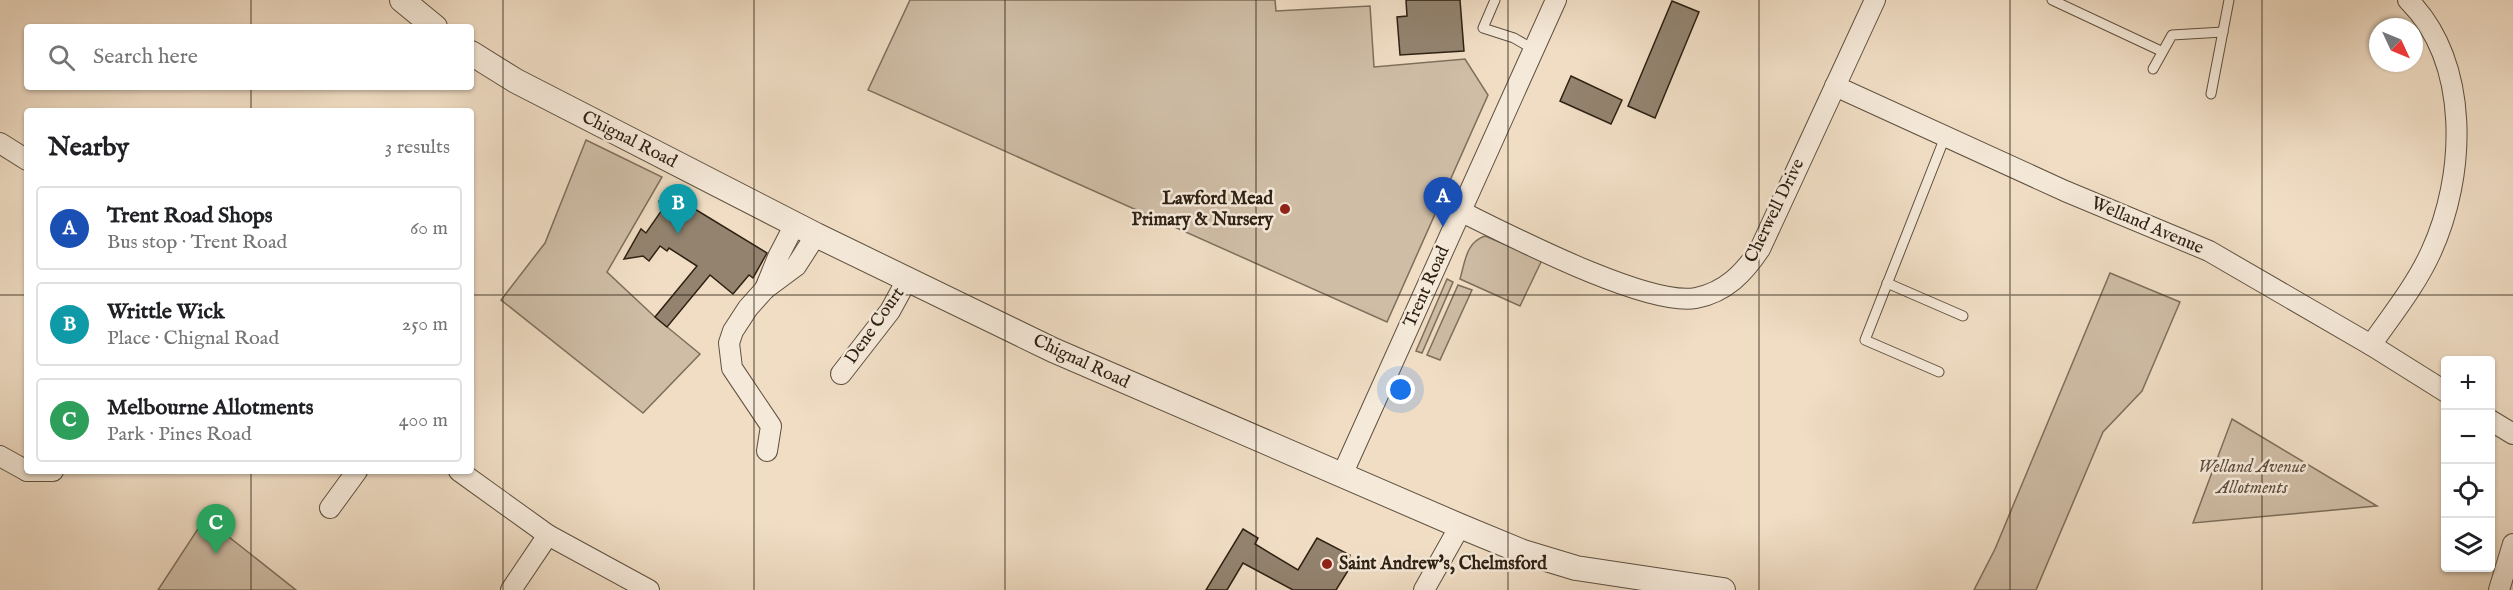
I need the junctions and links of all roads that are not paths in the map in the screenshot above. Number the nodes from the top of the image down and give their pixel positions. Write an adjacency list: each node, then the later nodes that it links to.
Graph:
1 (402, 0): 8 (street)
2 (1496, 0): 10 (lane)
3 (1556, 0): 10 (street, Trent Road)
4 (1875, 0): 14 (street, Cherwell Drive)
5 (2052, 0): 11 (lane)
6 (2229, 0): 9 (lane)
7 (2408, 0): 24 (street)
8 (431, 24)
9 (2223, 32): 11 (lane); 15 (lane)
10 (1533, 49): 19 (street, Trent Road)
11 (2161, 51): 13 (lane)
12 (474, 55): 20 (street, Chignal Road)
13 (2153, 69)
14 (1835, 86): 16 (street, Welland Avenue); 19 (street, Cherwell Drive)
15 (2211, 94)
16 (1946, 137): 22 (lane); 24 (street, Welland Avenue)
17 (0, 143): 18 (street)
18 (24, 158)
19 (1460, 211): 35 (street, Trent Road)
20 (806, 229): 21 (street, Chignal Road); 30 (street)
21 (908, 278): 26 (street, Dene Court); 35 (street, Chignal Road)
22 (1887, 283): 23 (lane); 25 (lane)
23 (1963, 316)
24 (2371, 345): 27 (street, Welland Avenue)
25 (1939, 372)
26 (842, 374)
27 (2441, 389)
28 (2495, 423): 29 (street)
29 (2513, 434)
30 (767, 451)
31 (0, 456): 32 (street)
32 (24, 469)
33 (355, 474): 36 (street)
34 (463, 474): 38 (street)
35 (1342, 476): 37 (street, Chignal Road)
36 (330, 508)
37 (1460, 526): 42 (street); 43 (street, Chignal Road)
38 (548, 535): 40 (street); 41 (street)
39 (2513, 544): 44 (street)
40 (511, 590)
41 (649, 590)
42 (1424, 590)
43 (1723, 590)
44 (2499, 590)

